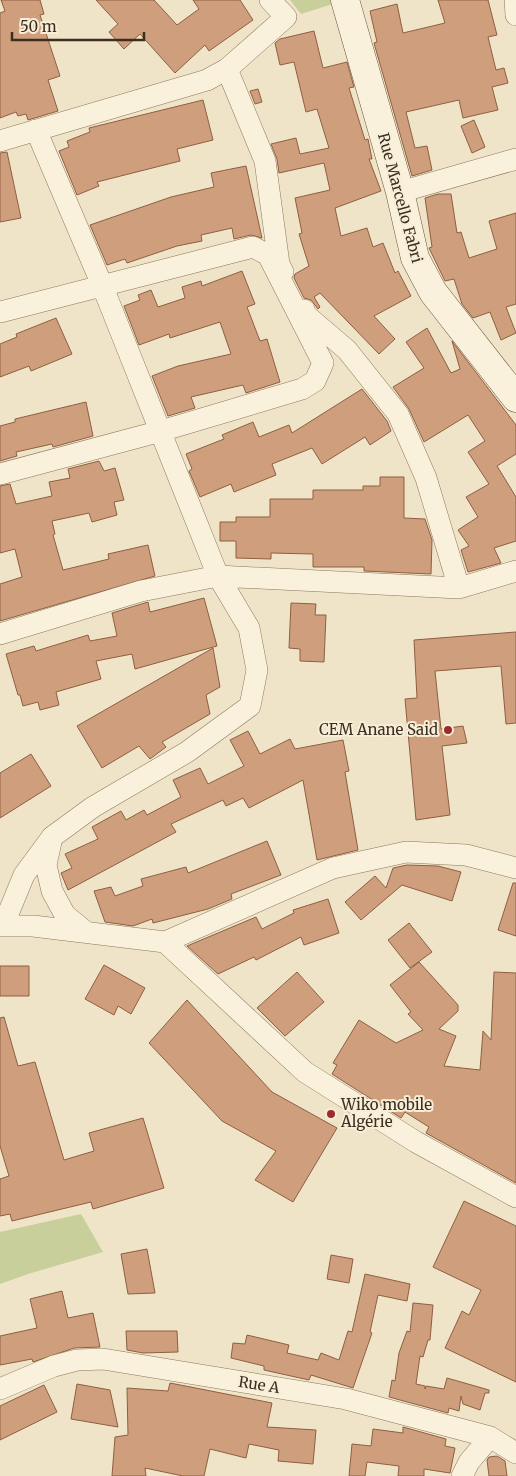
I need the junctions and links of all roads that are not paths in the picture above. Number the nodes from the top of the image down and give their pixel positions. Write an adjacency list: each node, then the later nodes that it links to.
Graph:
1 (270, 0): 5 (street)
2 (345, 0): 9 (street, Rue Marcello Fabri)
3 (515, 0): 4 (street)
4 (516, 15)
5 (227, 69): 6 (street); 17 (street)
6 (36, 130): 7 (street); 10 (street)
7 (0, 141)
8 (516, 159): 9 (street)
9 (400, 192): 12 (street, Rue Marcello Fabri)
10 (102, 285): 11 (street); 13 (street); 13 (street)
11 (0, 312)
12 (516, 398)
13 (161, 431): 14 (street); 16 (street)
14 (0, 474)
15 (516, 571): 17 (street)
16 (218, 576): 17 (street); 18 (street); 19 (street)
17 (459, 588)
18 (0, 634)
19 (52, 837): 21 (street); 22 (street)
20 (516, 868): 23 (street)
21 (1, 926): 22 (street)
22 (88, 933): 23 (street)
23 (165, 942): 24 (street)
24 (516, 1197)
25 (0, 1389): 26 (street, Rue A)
26 (490, 1437): 27 (street, Rue A); 28 (street)
27 (516, 1453)
28 (462, 1476)

